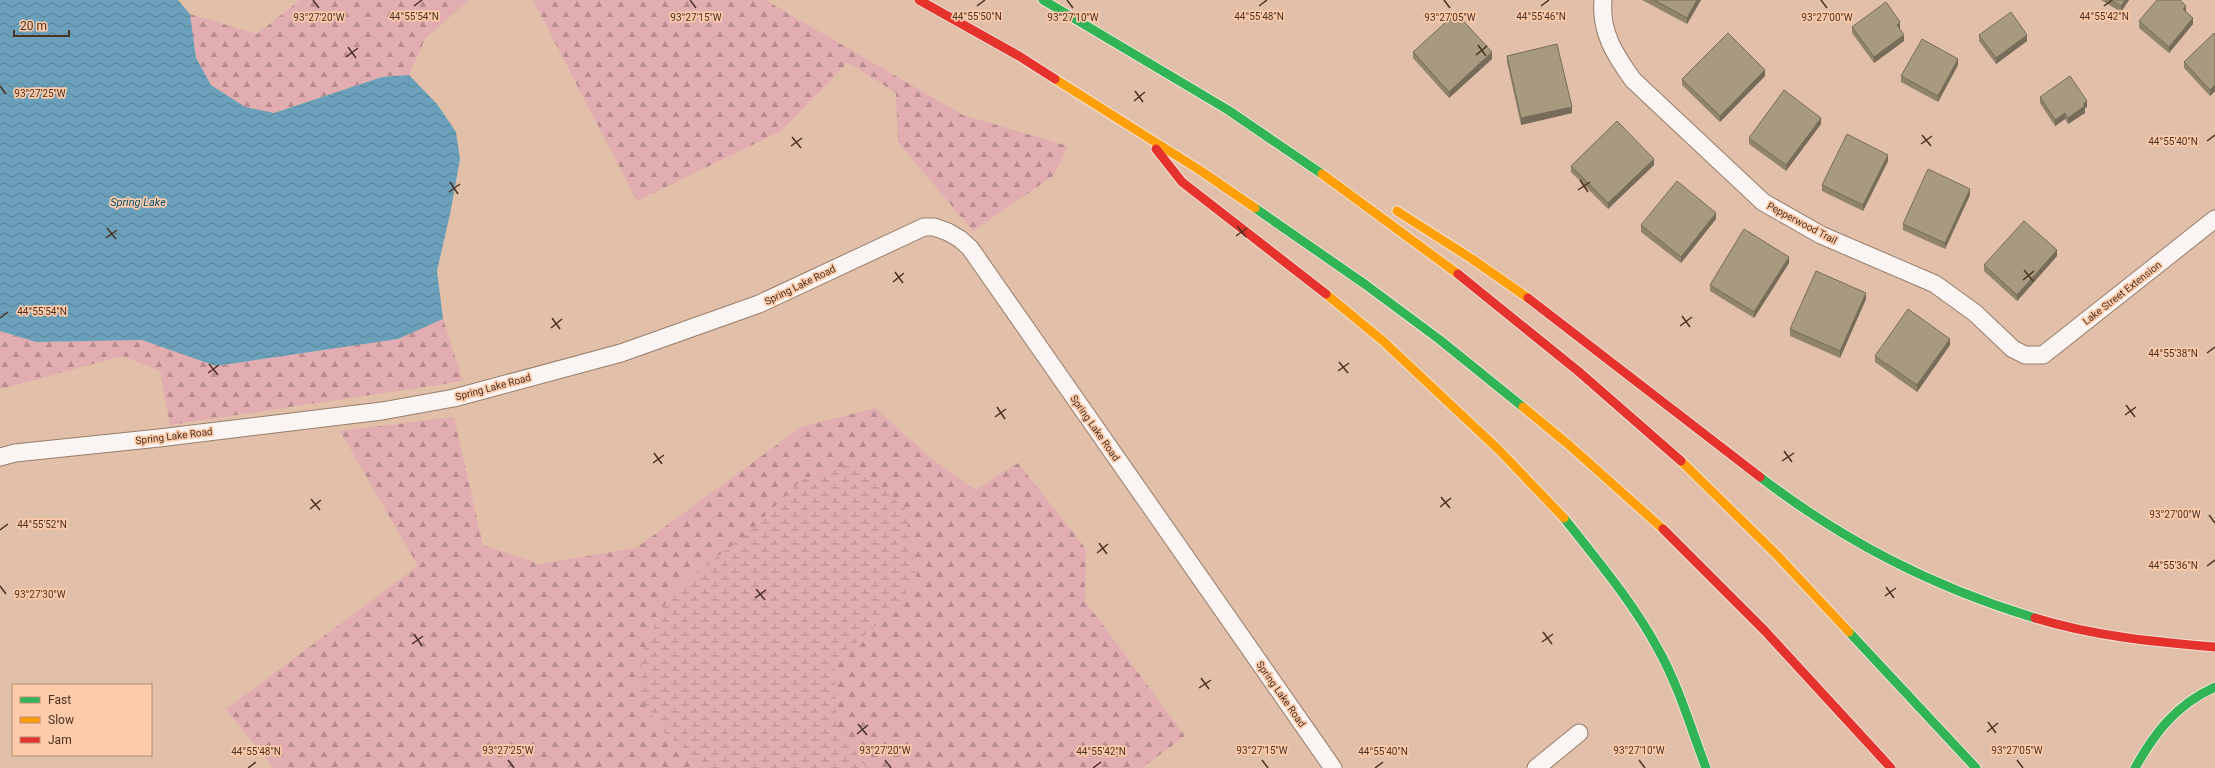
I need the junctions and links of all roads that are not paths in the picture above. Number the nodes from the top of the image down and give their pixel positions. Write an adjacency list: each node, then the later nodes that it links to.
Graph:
1 (920, 0): 4 (highway)
2 (1043, 0): 5 (highway)
3 (1603, 0): 9 (street, Pepperwood Trail)
4 (1147, 137): 16 (highway); 17 (highway)
5 (1296, 155): 6 (highway); 18 (highway)
6 (1364, 193)
7 (1392, 208): 11 (highway)
8 (2215, 220): 9 (street, Lake Street Extension)
9 (2025, 355)
10 (0, 456): 14 (street, Spring Lake Road)
11 (2215, 647)
12 (2215, 688): 19 (highway)
13 (1579, 733): 15 (street)
14 (1333, 768)
15 (1536, 768)
16 (1706, 768)
17 (1890, 768)
18 (1976, 768)
19 (2135, 768)

